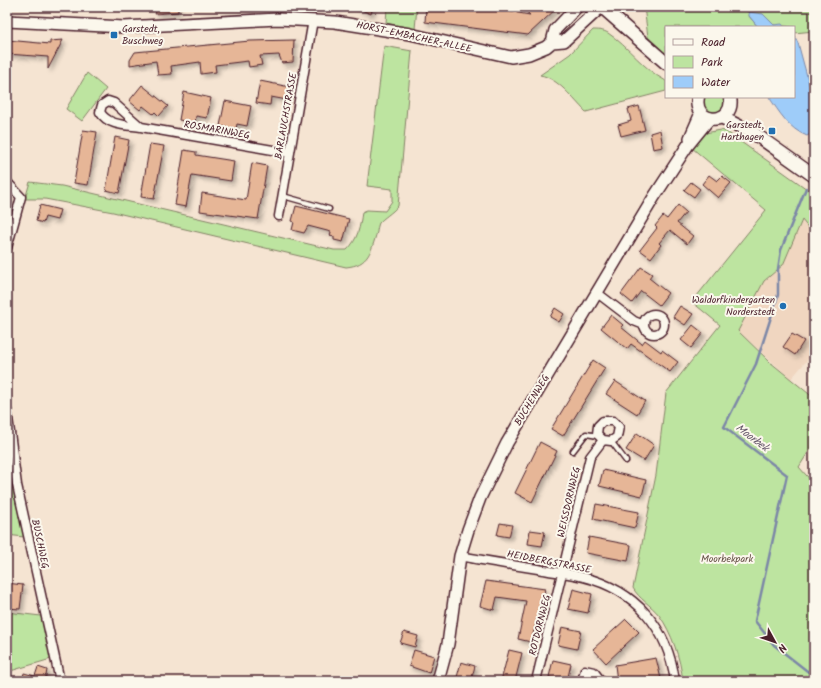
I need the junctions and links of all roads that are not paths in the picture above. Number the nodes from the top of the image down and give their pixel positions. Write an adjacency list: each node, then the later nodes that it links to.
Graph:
1 (577, 7): 5 (street)
2 (601, 7): 5 (street, HORST-EMBACHER-ALLEE); 6 (main road)
3 (313, 20): 4 (street, HORST-EMBACHER-ALLEE); 5 (street, HORST-EMBACHER-ALLEE); 12 (street, BÄRLAUCHSTRASSE)
4 (7, 21)
5 (552, 42)
6 (665, 62)
7 (698, 98): 9 (main road)
8 (730, 102): 9 (main road); 11 (main road)
9 (711, 116): 11 (main road); 19 (street, BUCHENWEG)
10 (141, 127): 10 (street, ROSMARINWEG); 12 (street, ROSMARINWEG)
11 (754, 134): 13 (main road)
12 (290, 153): 15 (street, BÄRLAUCHSTRASSE)
13 (814, 176)
14 (7, 182): 18 (street)
15 (283, 196): 16 (lane); 17 (street, BÄRLAUCHSTRASSE)
16 (329, 209)
17 (279, 216)
18 (7, 248)
19 (596, 292): 20 (street); 25 (street, BUCHENWEG)
20 (644, 325)
21 (7, 410): 27 (street, BUSCHWEG)
22 (604, 439): 23 (lane); 24 (lane); 26 (street, WEISSDORNWEG)
23 (574, 452)
24 (626, 461)
25 (460, 556): 26 (street, HEIDBERGSTRASSE); 28 (street, BUCHENWEG)
26 (563, 573): 29 (street, ROTDORNWEG); 32 (street, HEIDBERGSTRASSE)
27 (60, 681)
28 (438, 681)
29 (536, 681)
30 (582, 681): 31 (street)
31 (601, 681)
32 (675, 681)

